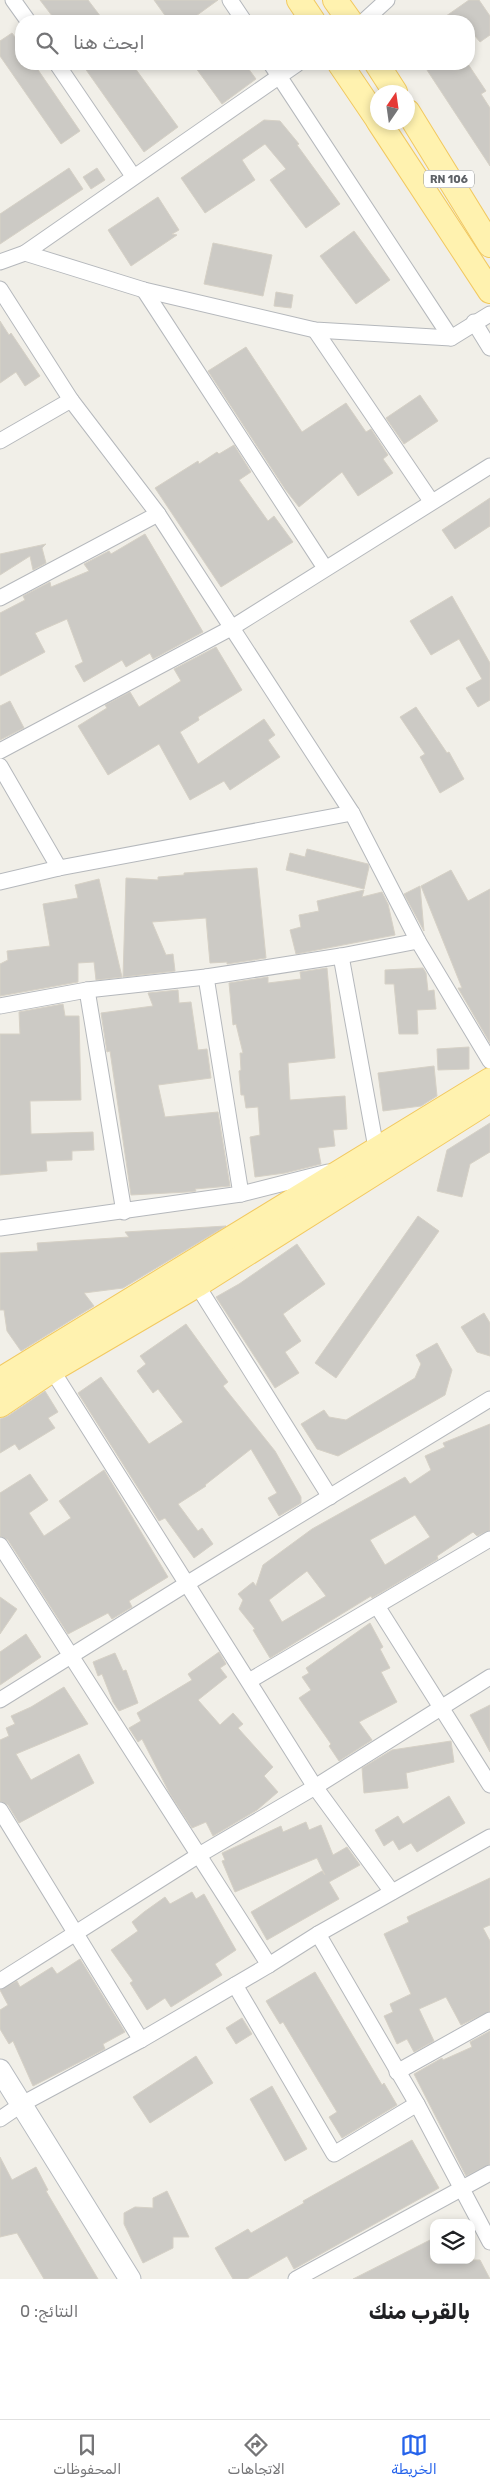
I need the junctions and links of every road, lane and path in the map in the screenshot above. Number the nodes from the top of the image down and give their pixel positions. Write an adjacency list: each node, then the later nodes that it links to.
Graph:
1 (13, 0): 6 (street)
2 (230, 0): 7 (street)
3 (299, 0): 8 (main road)
4 (335, 0): 9 (main road)
5 (387, 0): 10 (street)
6 (24, 15)
7 (240, 15)
8 (309, 15)
9 (346, 15)
10 (371, 15)
11 (61, 70): 19 (street)
12 (275, 70): 19 (street); 29 (street)
13 (344, 70): 16 (main road)
14 (381, 70): 15 (main road)
15 (390, 85)
16 (370, 109)
17 (415, 123): 20 (main road, RN 106)
18 (384, 130): 25 (main road)
19 (133, 176): 21 (street)
20 (490, 245)
21 (25, 253): 22 (street); 24 (street)
22 (0, 262)
23 (0, 289): 31 (street)
24 (144, 290): 28 (street); 36 (street)
25 (490, 290)
26 (490, 314): 27 (street)
27 (474, 322): 29 (street); 30 (street)
28 (315, 330): 29 (street); 34 (street)
29 (451, 338)
30 (490, 348)
31 (71, 400): 32 (street); 35 (street)
32 (0, 441)
33 (490, 466): 34 (street)
34 (431, 501): 36 (street)
35 (158, 514): 37 (street); 38 (street)
36 (325, 568): 38 (street)
37 (0, 598)
38 (232, 627): 39 (street); 41 (street)
39 (0, 751)
40 (0, 766): 42 (street)
41 (352, 813): 42 (street); 44 (street)
42 (59, 868): 43 (street)
43 (0, 882)
44 (418, 941): 45 (street); 49 (street)
45 (341, 956): 46 (street); 52 (street)
46 (206, 977): 47 (street); 54 (street)
47 (87, 990): 48 (street); 55 (street)
48 (0, 1006)
49 (490, 1061)
50 (490, 1080): 52 (main road)
51 (490, 1100): 57 (main road)
52 (376, 1148): 53 (main road)
53 (344, 1168): 54 (street); 59 (main road)
54 (241, 1194): 55 (street)
55 (124, 1212): 56 (street)
56 (0, 1228)
57 (196, 1285): 58 (main road); 62 (street)
58 (52, 1370): 61 (main road); 65 (street)
59 (4, 1376)
60 (490, 1399): 62 (street)
61 (0, 1405)
62 (330, 1497): 65 (street)
63 (490, 1539): 66 (street)
64 (0, 1545): 67 (street)
65 (188, 1583): 67 (street); 69 (street)
66 (377, 1606): 69 (street); 71 (street)
67 (71, 1655): 70 (street); 76 (street)
68 (490, 1676): 71 (street)
69 (249, 1681): 73 (street)
70 (0, 1700)
71 (441, 1707): 72 (street); 73 (street)
72 (490, 1785)
73 (314, 1787): 76 (street); 77 (street)
74 (0, 1810): 78 (street)
75 (490, 1837): 77 (street)
76 (199, 1855): 78 (street); 80 (street)
77 (392, 1892): 79 (street)
78 (75, 1932): 81 (street); 84 (street)
79 (318, 1934): 80 (street); 86 (street)
80 (269, 1965): 82 (street)
81 (0, 1981)
82 (235, 1985): 84 (street); 88 (street)
83 (490, 2020): 86 (street)
84 (141, 2040): 87 (street)
85 (0, 2070): 87 (street)
86 (397, 2072): 88 (street)
87 (22, 2104): 89 (street); 93 (street)
88 (417, 2104): 91 (street)
89 (0, 2119)
90 (490, 2174): 91 (street)
91 (460, 2190): 92 (street); 94 (street)
92 (490, 2242)
93 (130, 2279)
94 (296, 2279)

